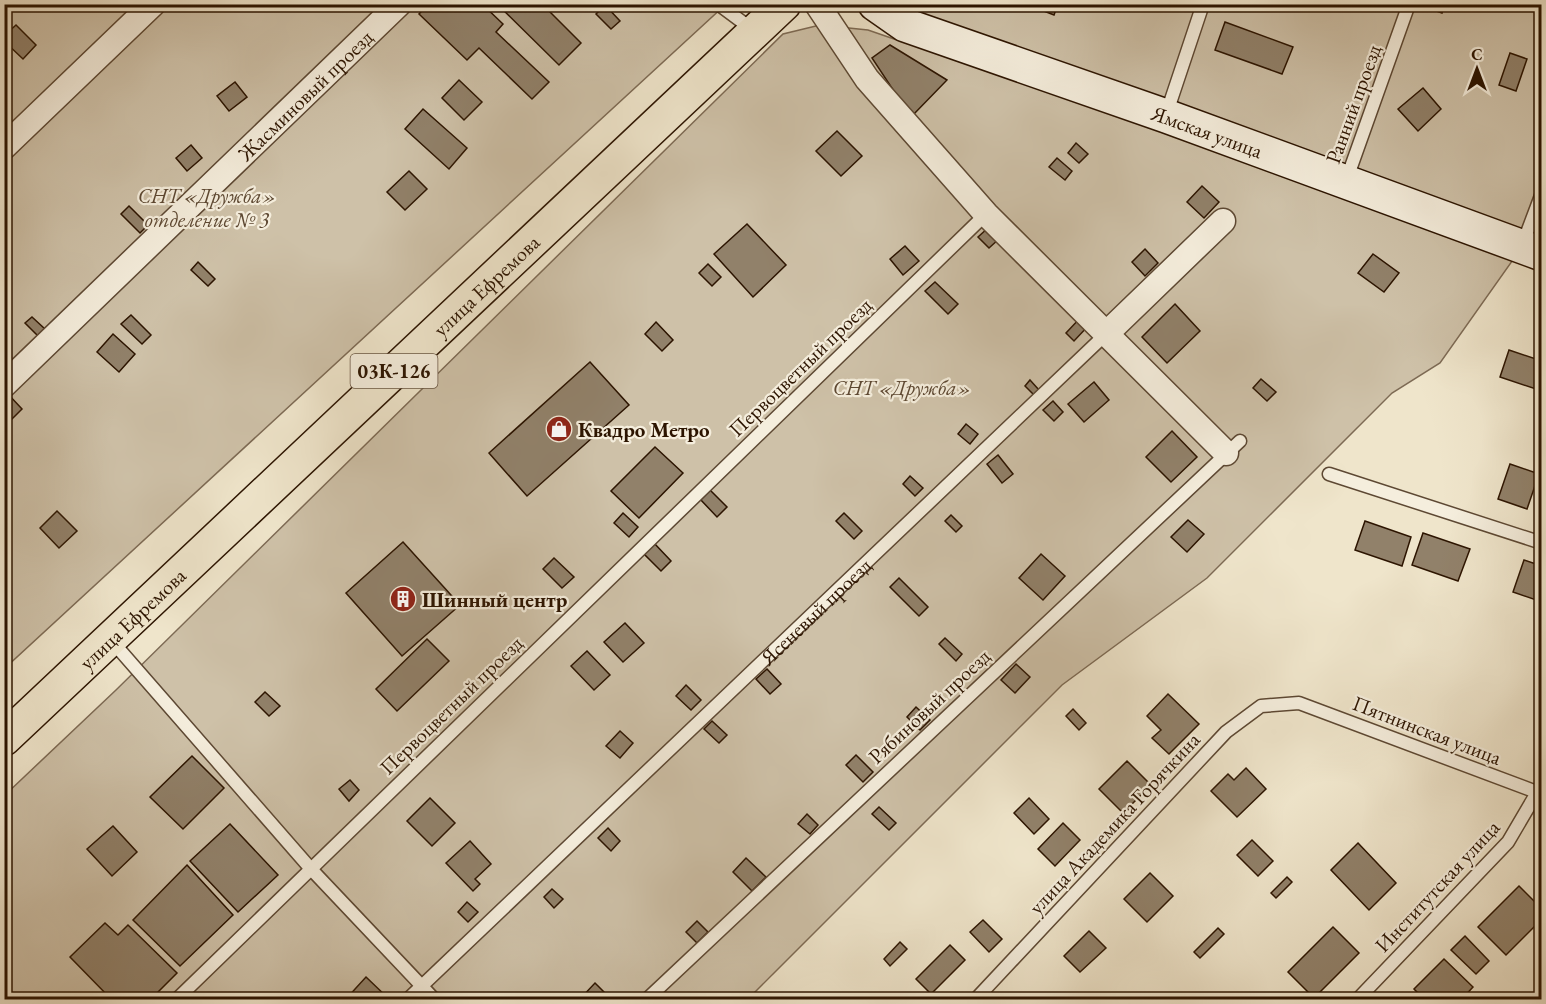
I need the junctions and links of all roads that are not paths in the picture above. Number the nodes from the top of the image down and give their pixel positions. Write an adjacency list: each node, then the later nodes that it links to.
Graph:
1 (153, 4): 11 (street)
2 (399, 4): 18 (street, Жасминовый проезд)
3 (718, 4): 9 (lane)
4 (784, 4): 9 (main road, улица Ефремова / 03К-126)
5 (817, 4): 14 (street)
6 (1203, 4): 10 (lane)
7 (1409, 4): 12 (lane, Ранний проезд)
8 (884, 7): 10 (street, Ямская улица)
9 (754, 31): 22 (main road, улица Ефремова / 03К-126)
10 (1166, 116): 12 (street, Ямская улица)
11 (4, 147)
12 (1345, 182): 16 (street, Ямская улица)
13 (1542, 193): 16 (lane)
14 (986, 214): 17 (street); 26 (lane, Первоцветный проезд)
15 (1223, 221): 17 (street, Ясеневый проезд)
16 (1532, 250)
17 (1106, 334): 19 (street); 27 (lane, Ясеневый проезд)
18 (4, 385)
19 (1233, 447): 31 (lane, Рябиновый проезд)
20 (1329, 474): 21 (lane)
21 (1542, 543)
22 (110, 639): 24 (main road, улица Ефремова / 03К-126); 26 (lane)
23 (1299, 703): 25 (lane, Пятнинская улица); 32 (lane, улица Академика Горячкина)
24 (5, 738)
25 (1540, 790): 33 (lane, Институтская улица)
26 (310, 869): 27 (lane); 28 (lane, Первоцветный проезд)
27 (421, 986): 29 (lane, Ясеневый проезд); 30 (lane)
28 (176, 999)
29 (407, 999)
30 (435, 999)
31 (646, 999)
32 (975, 999)
33 (1357, 999)

